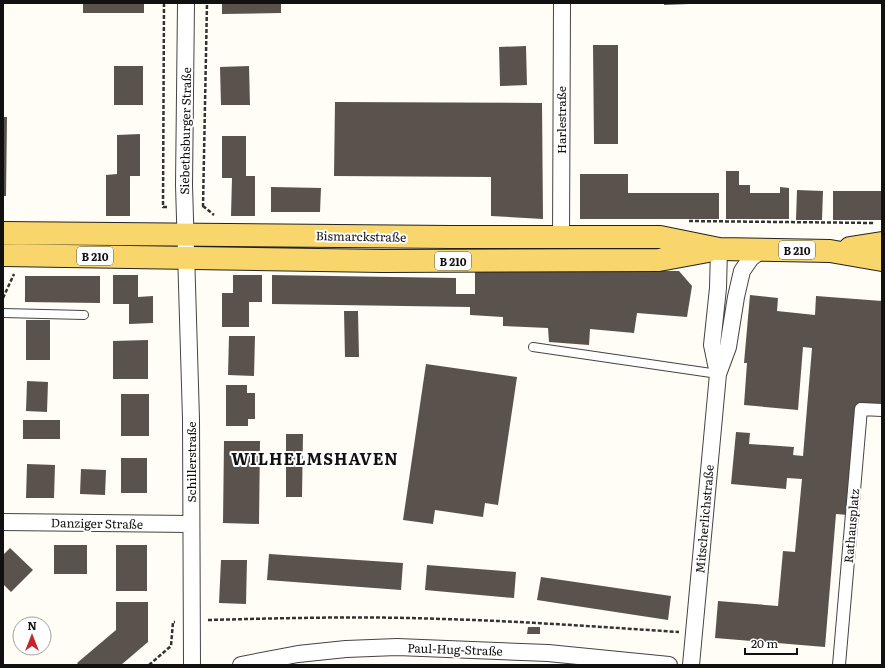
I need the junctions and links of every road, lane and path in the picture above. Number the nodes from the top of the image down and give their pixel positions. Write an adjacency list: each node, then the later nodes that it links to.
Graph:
1 (186, 3): 8 (street, Siebethsburger Straße)
2 (562, 3): 9 (street, Harlestraße)
3 (203, 206): 4 (path)
4 (217, 218)
5 (686, 222): 6 (path)
6 (874, 223)
7 (3, 233): 8 (main road, Bismarckstraße / B 210)
8 (186, 234): 9 (main road, Bismarckstraße / B 210); 15 (street, Siebethsburger Straße)
9 (561, 238): 11 (main road, Bismarckstraße / B 210)
10 (882, 244): 13 (main road, Bismarckstraße / B 210)
11 (719, 249): 12 (main road, Bismarckstraße / B 210); 15 (main road, Bismarckstraße / B 210); 21 (street, Mitscherlichstraße)
12 (763, 249): 13 (main road, Bismarckstraße / B 210); 21 (street, Mitscherlichstraße)
13 (830, 251): 16 (main road, Bismarckstraße / B 210)
14 (13, 255): 15 (main road, Bismarckstraße / B 210); 17 (path)
15 (187, 258): 24 (street, Schillerstraße)
16 (882, 260)
17 (3, 298)
18 (3, 313): 19 (lane)
19 (84, 315)
20 (533, 347): 21 (lane)
21 (718, 374): 26 (street, Mitscherlichstraße)
22 (882, 410): 32 (street, Rathausplatz)
23 (3, 522): 24 (street, Danziger Straße)
24 (191, 524): 25 (street, Schillerstraße)
25 (191, 621): 26 (path); 27 (path); 28 (street, Schillerstraße)
26 (693, 633): 31 (street, Mitscherlichstraße)
27 (149, 665)
28 (192, 665)
29 (241, 665): 30 (street, Paul-Hug-Straße)
30 (669, 665)
31 (691, 665)
32 (840, 665)

